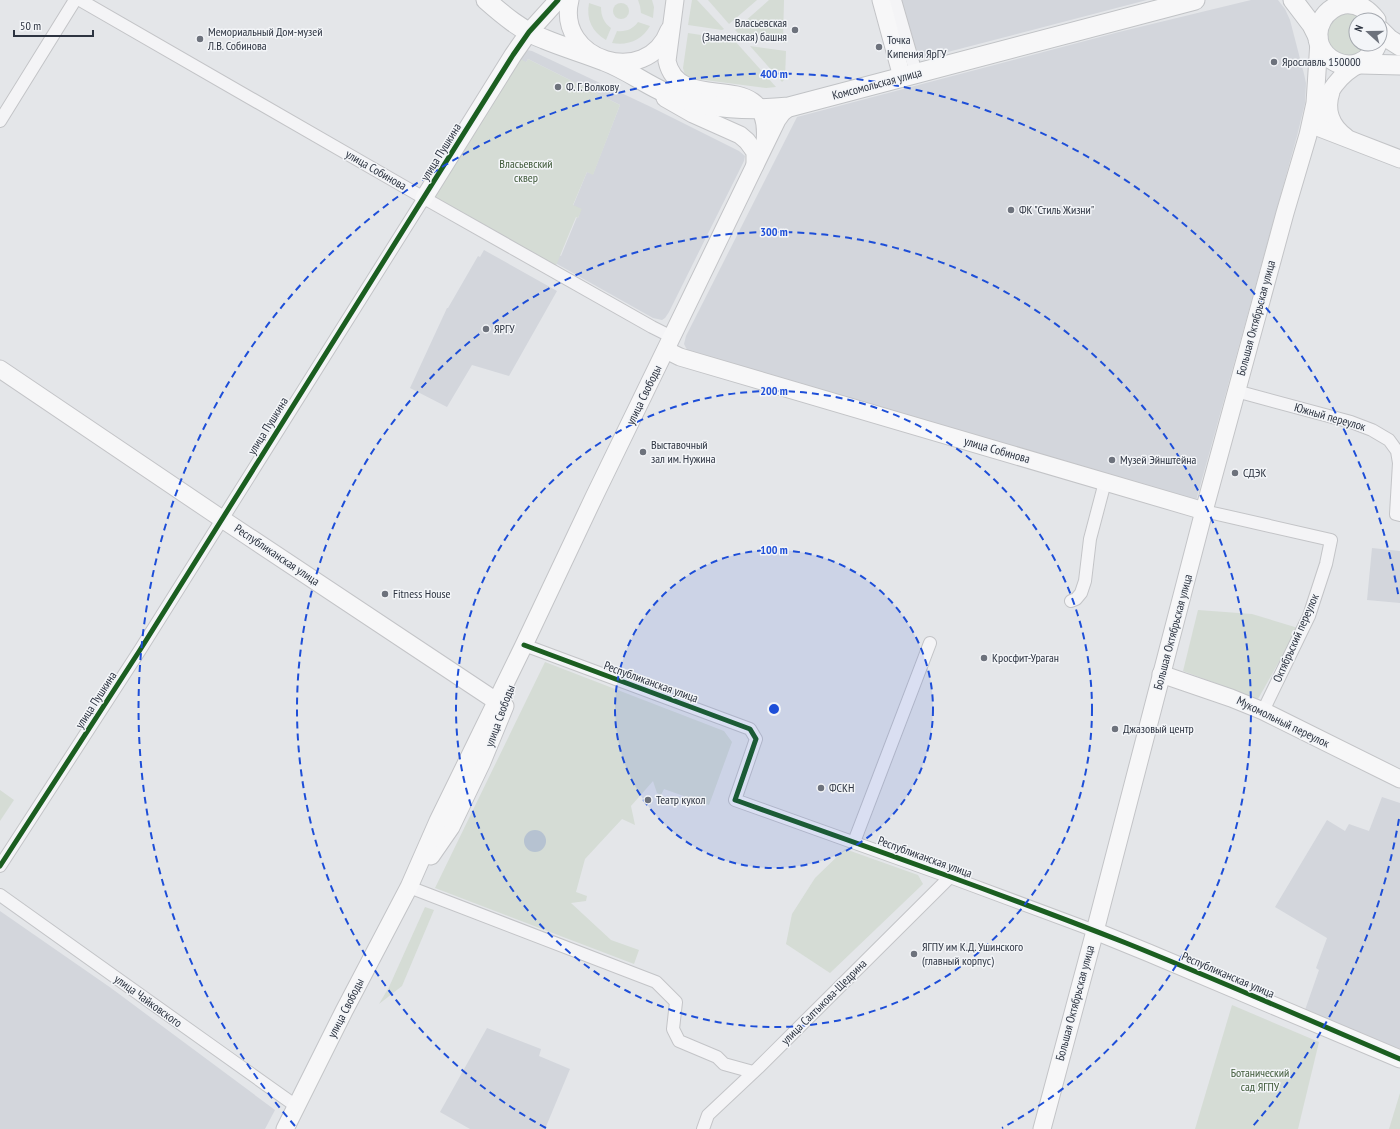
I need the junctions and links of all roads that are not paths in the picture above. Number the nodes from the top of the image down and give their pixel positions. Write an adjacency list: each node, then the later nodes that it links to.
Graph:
1 (75, 0): 29 (street)
2 (80, 0): 34 (street, улица Собинова)
3 (486, 0): 15 (main road, Комсомольская улица)
4 (558, 0): 15 (main road, улица Пушкина)
5 (570, 0): 20 (main road)
6 (881, 0): 23 (main road)
7 (895, 0): 23 (street)
8 (1195, 0): 23 (main road, Комсомольская улица)
9 (1329, 0): 16 (main road, Большая Октябрьская улица)
10 (1377, 0): 14 (main road)
11 (1300, 4): 16 (main road)
12 (673, 8): 20 (main road); 27 (main road)
13 (1370, 12): 16 (main road)
14 (1377, 12)
15 (529, 32): 20 (main road, Комсомольская улица); 34 (main road, улица Пушкина)
16 (1320, 33): 21 (main road); 28 (main road, Большая Октябрьская улица)
17 (1388, 38): 18 (main road)
18 (1400, 46)
19 (1373, 52): 21 (main road)
20 (604, 61): 25 (main road, Комсомольская улица)
21 (1360, 64): 22 (main road); 24 (main road, Большая Октябрьская улица)
22 (1400, 65)
23 (909, 75): 26 (main road, Комсомольская улица)
24 (1337, 82): 28 (main road, Большая Октябрьская улица); 30 (main road)
25 (651, 86): 27 (main road, Комсомольская улица); 33 (main road, Комсомольская улица)
26 (789, 107): 27 (main road, Комсомольская улица); 31 (main road, улица Свободы)
27 (761, 109): 31 (main road, улица Свободы)
28 (1313, 120): 30 (main road); 37 (main road, Большая Октябрьская улица)
29 (0, 121)
30 (1353, 141): 32 (main road)
31 (764, 146): 33 (main road, улица Свободы)
32 (1400, 159)
33 (756, 165): 35 (main road, улица Свободы)
34 (424, 198): 35 (street, улица Собинова); 41 (street, улица Пушкина)
35 (669, 343): 38 (main road, улица Собинова); 45 (main road, улица Свободы)
36 (0, 368): 41 (main road, Республиканская улица)
37 (1236, 391): 39 (main road, Большая Октябрьская улица); 40 (street, Южный переулок)
38 (1104, 482): 39 (main road, улица Собинова); 43 (street)
39 (1204, 511): 42 (street, улица Собинова); 46 (main road, Большая Октябрьская улица)
40 (1400, 515)
41 (222, 519): 47 (main road, Республиканская улица); 51 (street, улица Пушкина)
42 (1331, 540): 48 (street, Октябрьский переулок)
43 (1071, 601)
44 (930, 643): 50 (street)
45 (524, 645): 47 (main road, улица Свободы); 50 (street, Республиканская улица)
46 (1162, 674): 48 (main road, Мукомольный переулок); 55 (main road, Большая Октябрьская улица)
47 (502, 704): 53 (main road, улица Свободы)
48 (1263, 711): 49 (main road, Мукомольный переулок)
49 (1400, 779)
50 (854, 842): 52 (street, Республиканская улица)
51 (0, 866)
52 (950, 877): 55 (street, Республиканская улица); 57 (street, улица Салтыкова-Щедрина)
53 (409, 888): 57 (street); 58 (main road, улица Свободы)
54 (0, 895): 58 (street, улица Чайковского)
55 (1095, 931): 56 (main road, Республиканская улица); 61 (main road, Большая Октябрьская улица)
56 (1400, 1059)
57 (753, 1072): 60 (street, улица Салтыкова-Щедрина)
58 (296, 1106): 59 (main road, улица Свободы)
59 (289, 1128)
60 (703, 1129)
61 (1042, 1129)

